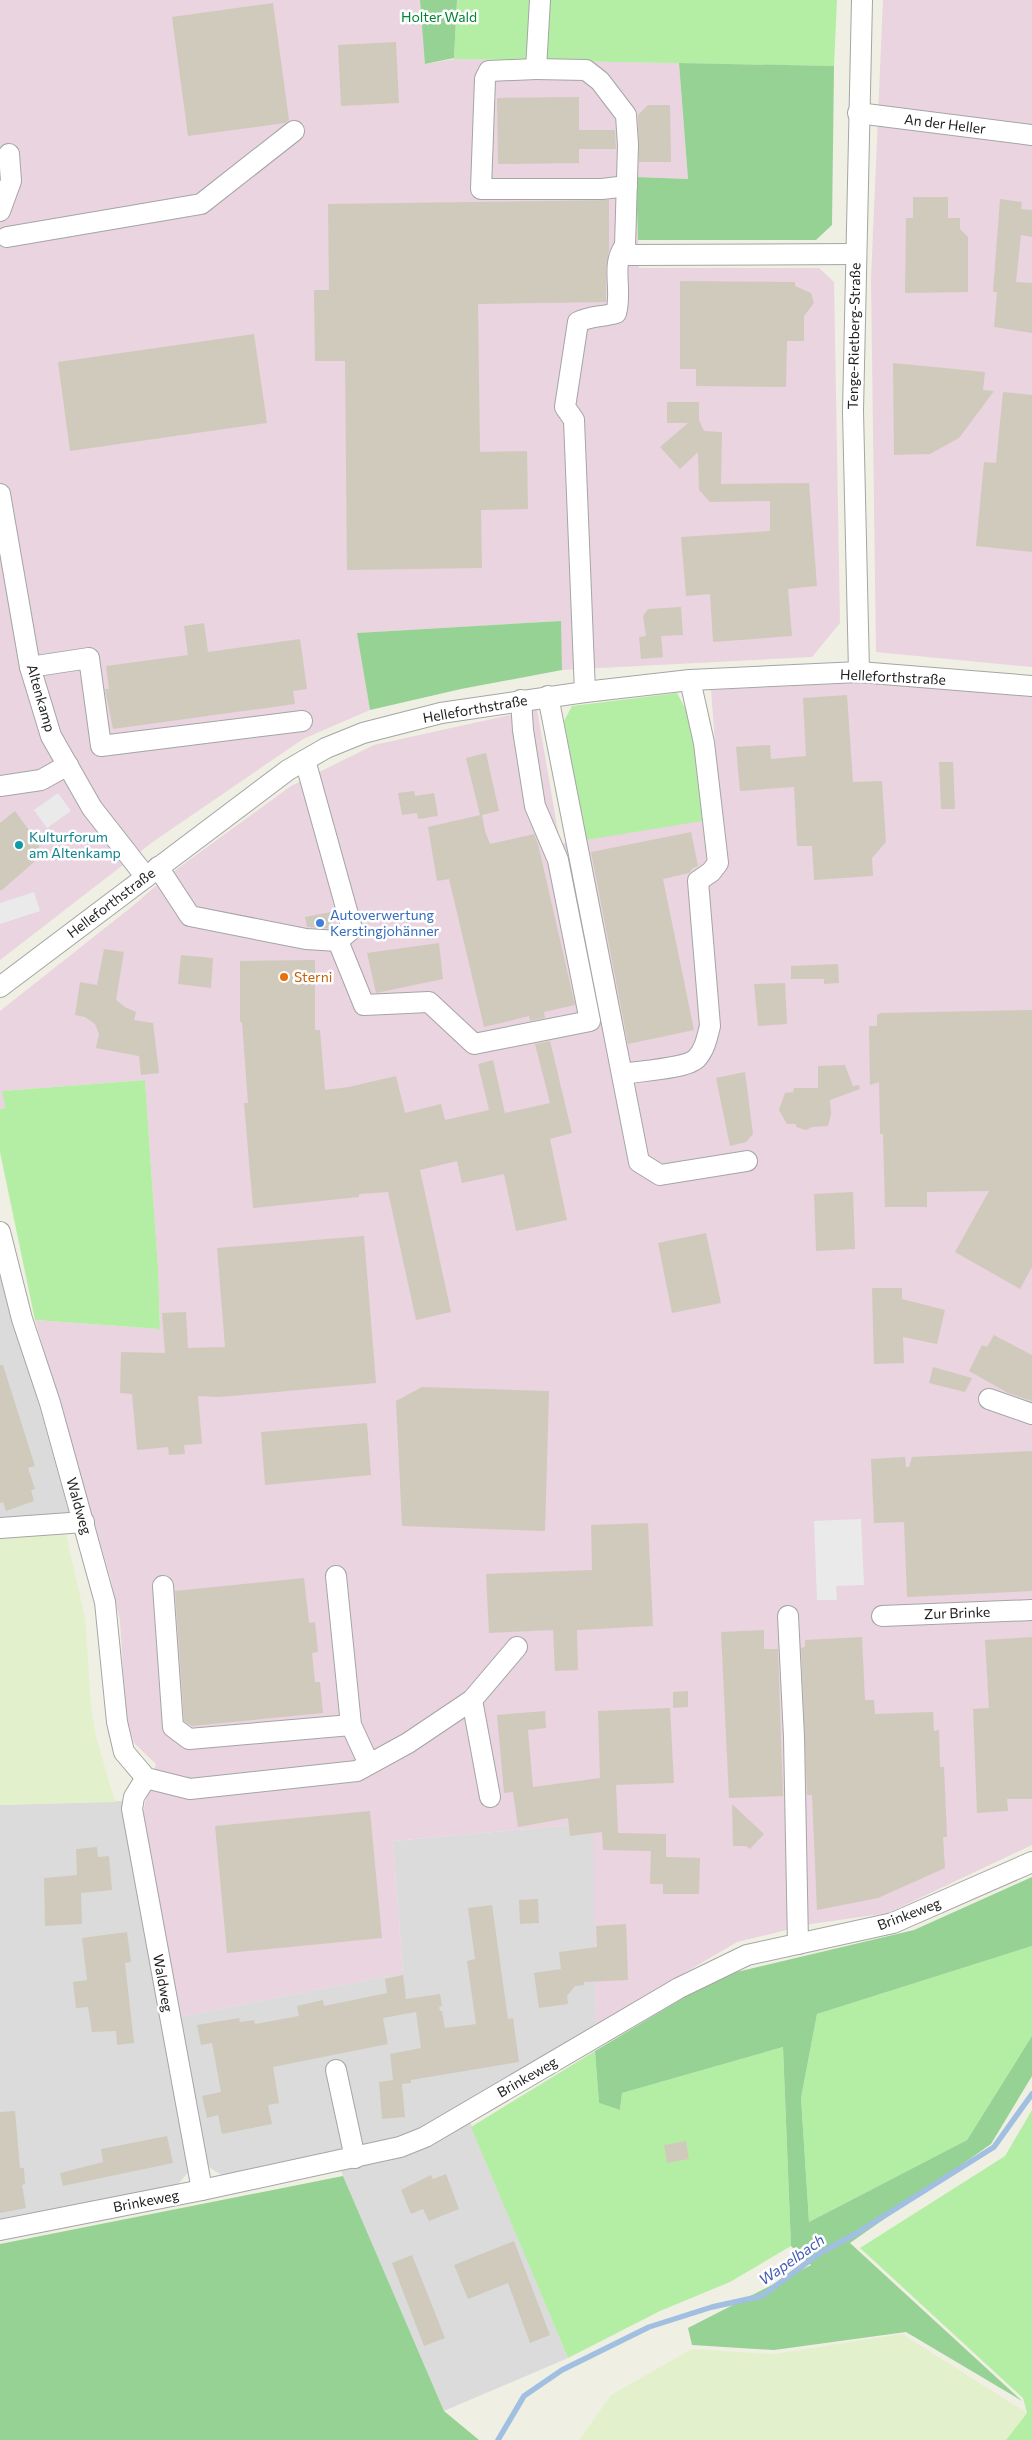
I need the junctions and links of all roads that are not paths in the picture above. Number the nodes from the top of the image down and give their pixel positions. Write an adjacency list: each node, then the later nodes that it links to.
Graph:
1 (540, 0): 3 (street)
2 (862, 0): 4 (street, Tenge-Rietberg-Straße)
3 (536, 69): 8 (street); 8 (street)
4 (858, 114): 6 (street, An der Heller); 12 (street, Tenge-Rietberg-Straße)
5 (294, 131): 10 (street)
6 (1032, 135)
7 (9, 154): 9 (street)
8 (627, 186): 11 (street)
9 (0, 211)
10 (2, 235)
11 (625, 246): 12 (street); 20 (street)
12 (855, 254): 17 (street, Tenge-Rietberg-Straße)
13 (0, 494): 14 (street, Altenkamp)
14 (2, 516): 15 (street, Altenkamp)
15 (4, 541): 16 (street, Altenkamp)
16 (30, 667): 23 (street); 25 (street, Altenkamp)
17 (859, 672): 18 (street, Helleforthstraße); 19 (street, Helleforthstraße)
18 (690, 680): 20 (street, Helleforthstraße); 30 (street)
19 (1032, 686)
20 (585, 692): 21 (street, Helleforthstraße)
21 (548, 696): 22 (street, Helleforthstraße); 30 (street)
22 (521, 700): 24 (street, Helleforthstraße); 28 (street)
23 (302, 721)
24 (305, 760): 27 (street, Helleforthstraße); 28 (street)
25 (68, 765): 26 (street); 27 (street, Altenkamp)
26 (0, 786)
27 (152, 872): 28 (street, Altenkamp); 29 (street, Helleforthstraße)
28 (338, 941)
29 (0, 987)
30 (622, 1074): 31 (street)
31 (746, 1161)
32 (0, 1232): 35 (street, Waldweg)
33 (989, 1399): 34 (street)
34 (1032, 1414)
35 (84, 1522): 36 (street); 46 (street, Waldweg)
36 (0, 1528)
37 (336, 1576): 44 (street)
38 (164, 1586): 44 (street)
39 (1032, 1610): 41 (street, Zur Brinke)
40 (788, 1616): 49 (street)
41 (882, 1616)
42 (517, 1646): 43 (street)
43 (472, 1700): 45 (street); 47 (street)
44 (351, 1725): 45 (street)
45 (370, 1764): 46 (street)
46 (146, 1778): 52 (street, Waldweg)
47 (490, 1797)
48 (1032, 1862): 49 (street, Brinkeweg)
49 (798, 1944): 51 (street, Brinkeweg)
50 (336, 2070): 51 (street)
51 (355, 2158): 52 (street, Brinkeweg)
52 (202, 2190): 53 (street, Brinkeweg)
53 (0, 2230)

